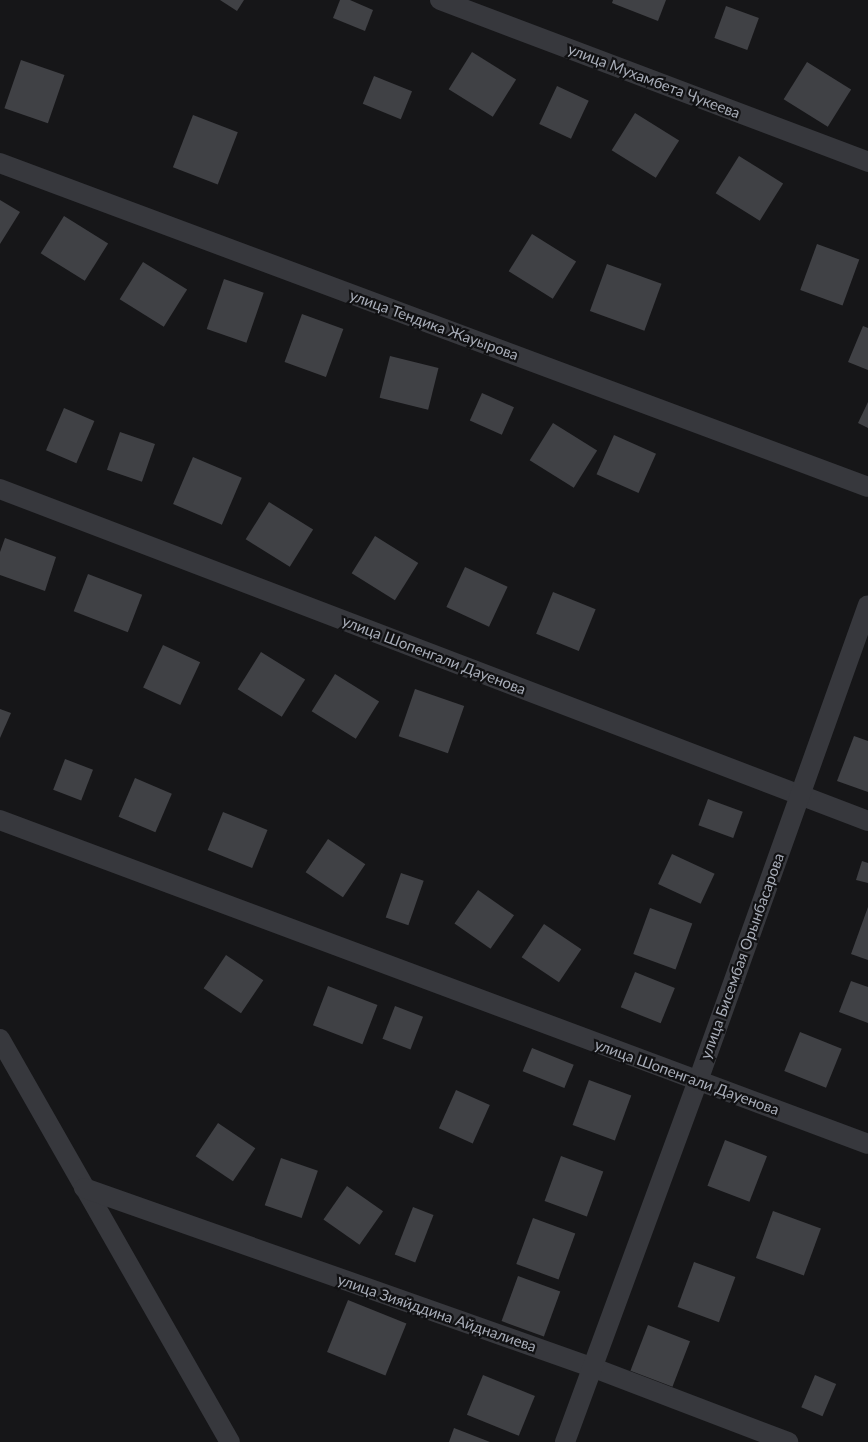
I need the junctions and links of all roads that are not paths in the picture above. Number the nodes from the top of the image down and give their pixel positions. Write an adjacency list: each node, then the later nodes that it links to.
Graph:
1 (440, 0): 2 (street, улица Мухамбета Чукеева)
2 (868, 162)
3 (0, 163): 4 (street, улица Тендика Жауырова)
4 (868, 487)
5 (0, 489): 7 (street, улица Шопенгали Дауенова)
6 (868, 605): 7 (street, улица Бисембая Орынбасарова)
7 (800, 795): 9 (street, улица Шопенгали Дауенова); 11 (street, улица Бисембая Орынбасарова)
8 (0, 820): 11 (street, улица Шопенгали Дауенова)
9 (868, 821)
10 (0, 1039): 13 (street)
11 (698, 1081): 12 (street, улица Шопенгали Дауенова); 14 (street, улица Бисембая Орынбасарова)
12 (868, 1144)
13 (84, 1188): 14 (street, улица Зияйддина Айдналиева); 15 (street)
14 (594, 1368): 16 (street, улица Бисембая Орынбасарова); 17 (street, улица Зияйддина Айдналиева)
15 (230, 1442)
16 (565, 1442)
17 (788, 1442)

